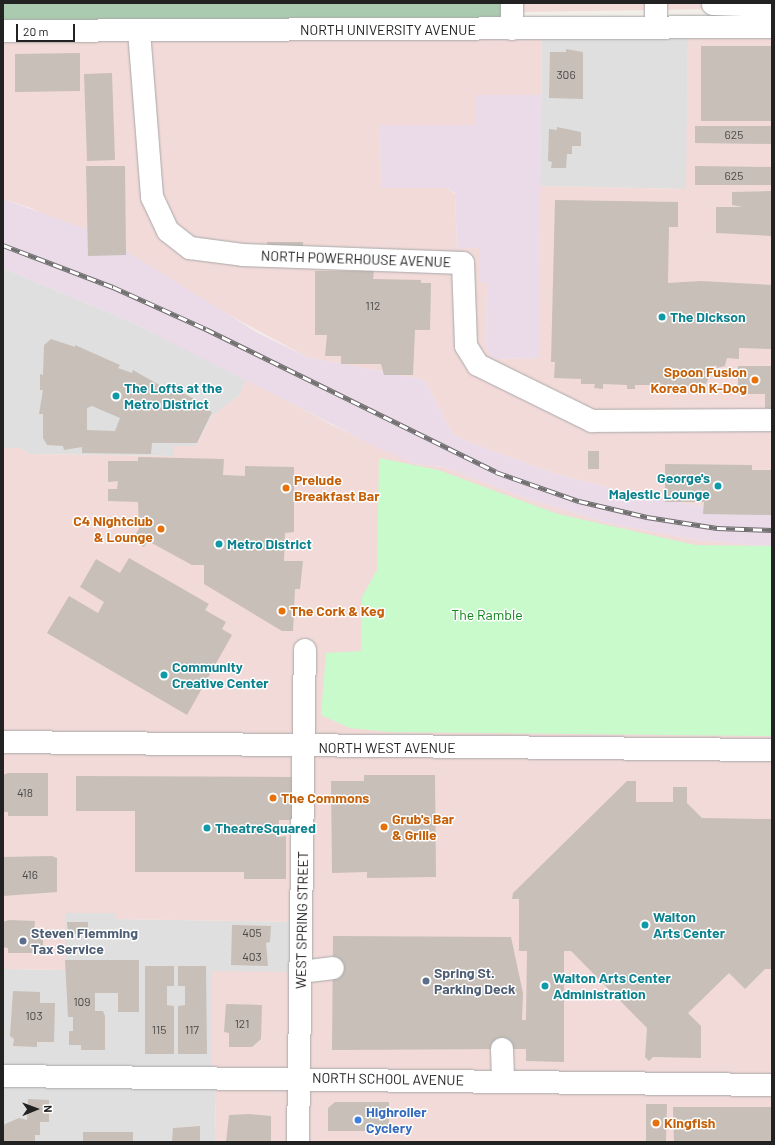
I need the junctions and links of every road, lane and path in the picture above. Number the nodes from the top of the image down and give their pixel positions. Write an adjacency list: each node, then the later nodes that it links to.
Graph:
1 (512, 3): 8 (street)
2 (656, 3): 6 (street)
3 (712, 4): 4 (street); 7 (street)
4 (772, 6)
5 (772, 27): 7 (street, NORTH UNIVERSITY AVENUE)
6 (656, 28): 7 (street, NORTH UNIVERSITY AVENUE); 8 (street, NORTH UNIVERSITY AVENUE)
7 (713, 28)
8 (512, 29): 9 (street, NORTH UNIVERSITY AVENUE)
9 (139, 30): 10 (street, NORTH UNIVERSITY AVENUE); 11 (street, NORTH POWERHOUSE AVENUE)
10 (3, 31)
11 (772, 420)
12 (306, 650): 14 (street, WEST SPRING STREET)
13 (3, 742): 14 (street, NORTH WEST AVENUE)
14 (305, 747): 15 (street, NORTH WEST AVENUE); 17 (street, WEST SPRING STREET)
15 (772, 750)
16 (333, 968): 17 (street)
17 (301, 972): 20 (street, WEST SPRING STREET)
18 (502, 1049): 21 (street)
19 (3, 1076): 20 (street, NORTH SCHOOL AVENUE)
20 (299, 1078): 21 (street, NORTH SCHOOL AVENUE); 23 (street, WEST SPRING STREET)
21 (503, 1081): 22 (street, NORTH SCHOOL AVENUE)
22 (772, 1085)
23 (298, 1142)

